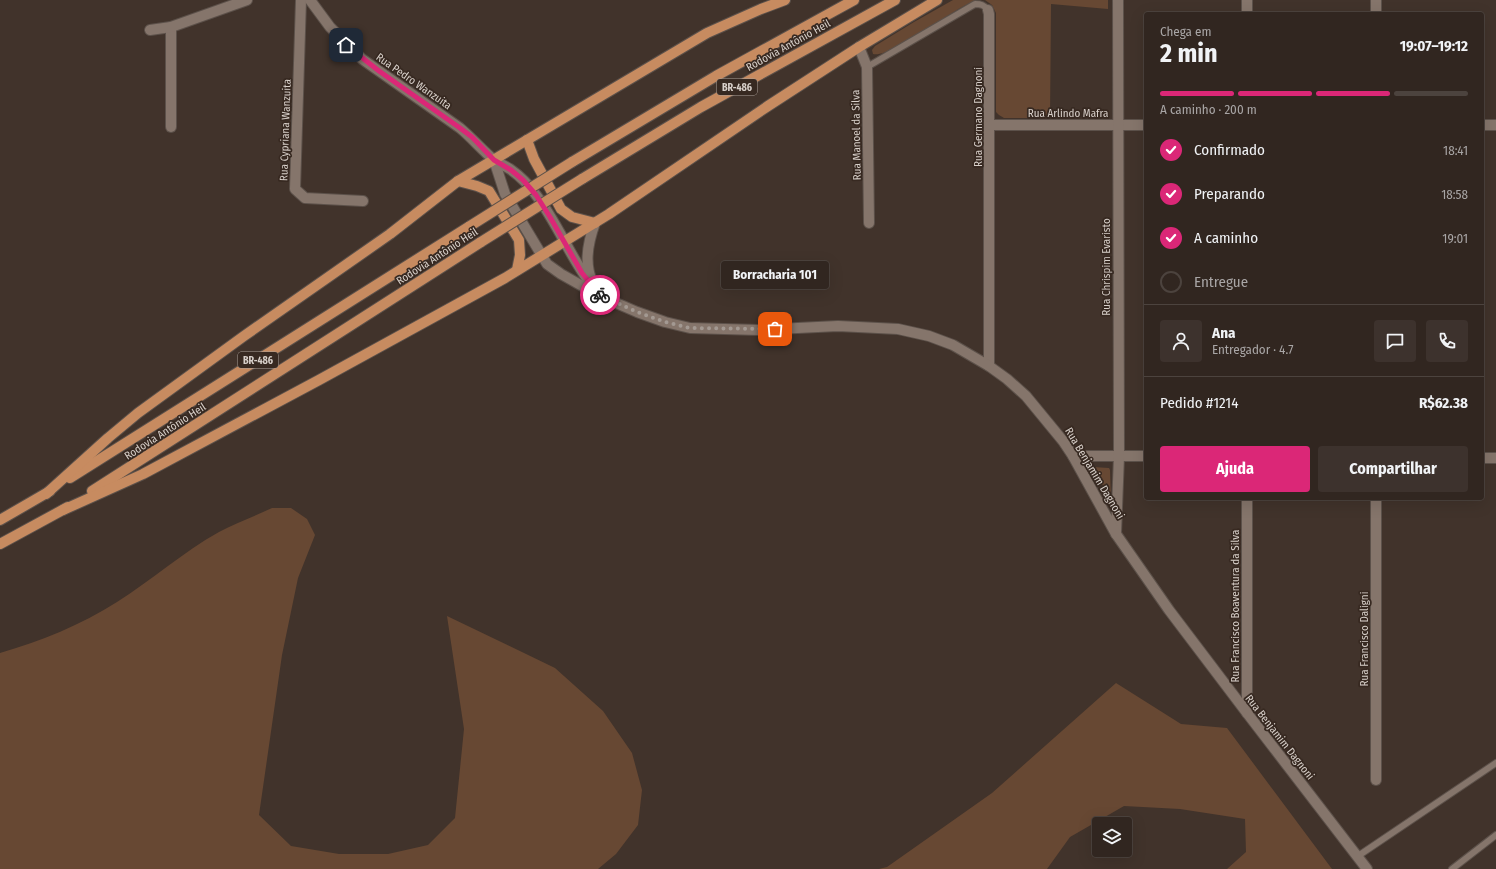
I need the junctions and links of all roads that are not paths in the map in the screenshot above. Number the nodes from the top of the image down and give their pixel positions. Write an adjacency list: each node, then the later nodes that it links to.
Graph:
1 (247, 0): 14 (street)
2 (301, 0): 27 (street, Rua Cypriana Wanzuita)
3 (310, 0): 25 (street, Rua Pedro Wanzuita)
4 (785, 0): 24 (main road)
5 (854, 0): 40 (main road, Rodovia Antônio Heil / BR-486, bridge)
6 (895, 0): 43 (main road, Rodovia Antônio Heil / BR-486, bridge)
7 (937, 0): 16 (main road)
8 (1118, 0): 18 (street, Rua Chrispim Evaristo)
9 (1247, 0): 12 (street)
10 (1376, 0): 13 (street)
11 (988, 10): 17 (lane, Rua Germano Dagnoni); 22 (street, Rua Germano Dagnoni)
12 (1247, 12)
13 (1376, 12)
14 (171, 27): 15 (street); 23 (street)
15 (150, 30)
16 (860, 47): 17 (street, Rua Manoel da Silva); 28 (main road)
17 (867, 67): 29 (street, Rua Manoel da Silva)
18 (1118, 125): 19 (street, Rua Arlindo Mafra); 22 (street, Rua Arlindo Mafra); 36 (street, Rua Chrispim Evaristo)
19 (1144, 125)
20 (1484, 125): 21 (street)
21 (1496, 125)
22 (990, 126): 34 (street, Rua Germano Dagnoni)
23 (171, 127)
24 (527, 140): 25 (main road); 28 (main road)
25 (494, 160): 26 (main road); 30 (street, Rua Benjamim Dagnoni); 31 (street, Rua Benjamim Dagnoni)
26 (458, 181): 32 (main road); 40 (main road)
27 (364, 201)
28 (595, 223): 30 (main road); 33 (street)
29 (869, 223)
30 (564, 241): 31 (main road); 33 (street, Rua Benjamim Dagnoni)
31 (541, 255): 32 (main road); 33 (street, Rua Benjamim Dagnoni)
32 (517, 270): 43 (main road)
33 (600, 296): 34 (street, Rua Benjamim Dagnoni)
34 (989, 366): 35 (street, Rua Benjamim Dagnoni)
35 (1073, 456): 36 (street); 45 (street, Rua Benjamim Dagnoni)
36 (1119, 456): 37 (street); 45 (street, Rua Chrispim Evaristo)
37 (1144, 456)
38 (1484, 458): 39 (street)
39 (1496, 458)
40 (46, 494): 44 (main road, Rodovia Antônio Heil / BR-486)
41 (1247, 500): 47 (street, Rua Francisco Boaventura da Silva)
42 (1376, 500): 49 (street, Rua Francisco Daligni)
43 (63, 510): 46 (main road, Rodovia Antônio Heil / BR-486)
44 (0, 520)
45 (1116, 534): 47 (street, Rua Benjamim Dagnoni)
46 (0, 544)
47 (1247, 713): 51 (street, Rua Benjamim Dagnoni)
48 (1496, 763): 51 (lane)
49 (1376, 780)
50 (1496, 835): 53 (lane)
51 (1358, 856): 52 (street, Rua Benjamim Dagnoni)
52 (1367, 869)
53 (1452, 869)

